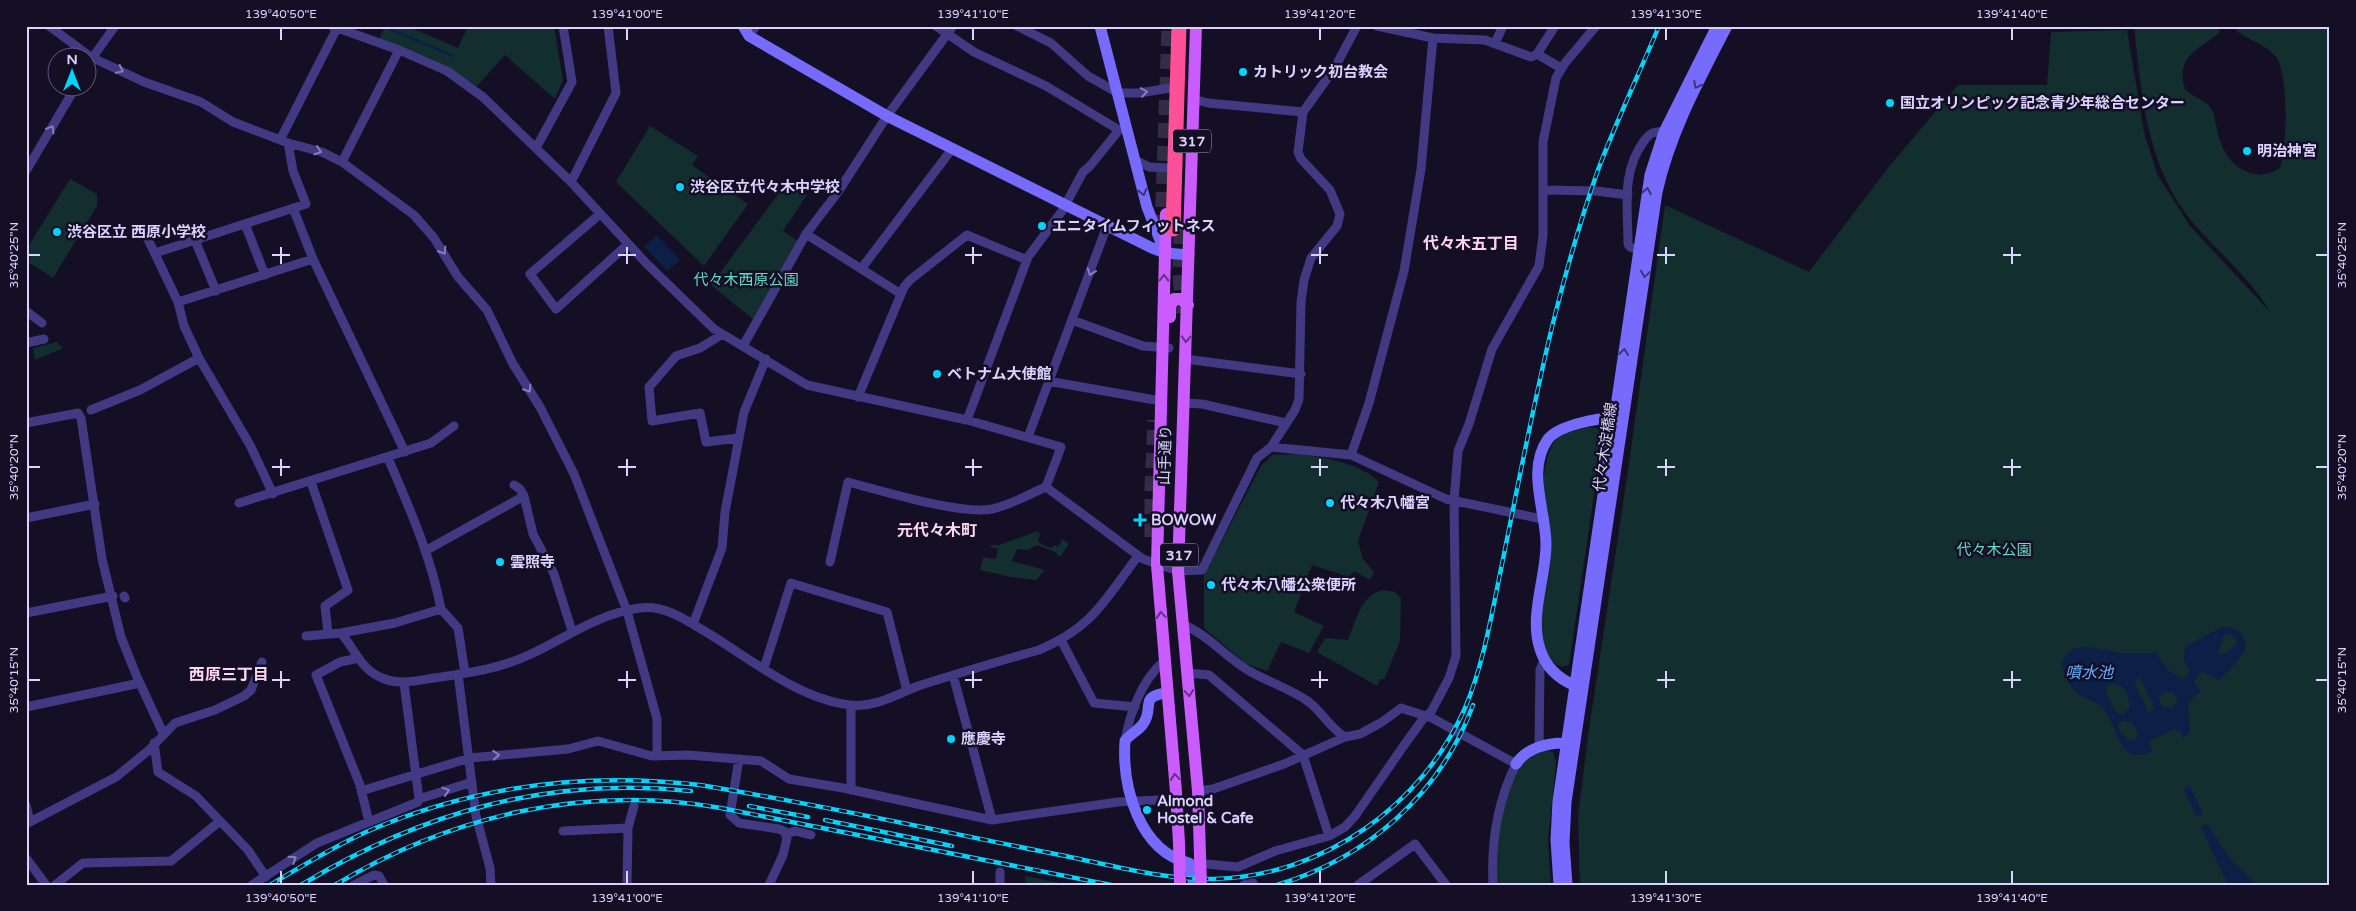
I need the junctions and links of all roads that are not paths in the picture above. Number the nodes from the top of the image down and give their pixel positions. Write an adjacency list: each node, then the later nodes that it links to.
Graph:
1 (49, 26): 24 (street)
2 (115, 26): 25 (street)
3 (563, 26): 39 (street)
4 (608, 26): 45 (street)
5 (936, 26): 21 (street)
6 (1017, 26): 31 (street)
7 (1100, 26): 31 (street)
8 (1172, 26): 30 (main road, 山手通り / 317)
9 (1179, 26): 10 (highway)
10 (1188, 26)
11 (1196, 26): 33 (main road, 山手通り / 317)
12 (1357, 26): 34 (street)
13 (1376, 26): 22 (street)
14 (1504, 26): 23 (street)
15 (1555, 26): 27 (street)
16 (1596, 26): 29 (street)
17 (1717, 26): 37 (street, 代々木淀橋線)
18 (1727, 26): 57 (street, 代々木淀橋線, one-way to 57)
19 (335, 27): 26 (street); 38 (street)
20 (749, 29): 35 (street)
21 (951, 30): 35 (street); 36 (street)
22 (1433, 38): 23 (street); 96 (street)
23 (1495, 43): 27 (street)
24 (75, 48)
25 (98, 48)
26 (399, 50): 39 (street); 42 (street)
27 (1537, 54): 29 (street)
28 (98, 64): 38 (street, one-way to 38)
29 (1562, 68): 46 (street)
30 (1170, 88): 31 (street, one-way to 30); 43 (main road, 山手通り / 317)
31 (1118, 93): 36 (street)
32 (69, 98): 44 (street, one-way to 32)
33 (1193, 99): 34 (street); 60 (main road, 山手通り / 317)
34 (1303, 112): 80 (street)
35 (887, 116): 40 (street); 54 (street)
36 (1123, 129): 41 (street); 48 (street)
37 (1664, 132): 47 (street); 57 (street, 代々木淀橋線, one-way to 37)
38 (284, 142): 42 (street, one-way to 42); 49 (street)
39 (536, 148): 45 (street)
40 (952, 149): 48 (street); 63 (street)
41 (1135, 160): 43 (street); 59 (street, one-way to 59)
42 (342, 162): 116 (street, one-way to 116)
43 (1168, 168): 59 (main road, 山手通り / 317)
44 (26, 170)
45 (571, 182): 50 (street)
46 (1544, 190): 47 (street); 103 (street)
47 (1628, 195): 57 (street)
48 (1065, 205): 52 (street); 62 (street)
49 (293, 208): 51 (street); 61 (street)
50 (600, 214): 56 (street); 56 (street)
51 (245, 224): 55 (street); 64 (street)
52 (1107, 226): 59 (street); 70 (street, one-way to 70)
53 (145, 233): 58 (street)
54 (806, 234): 63 (street); 75 (street)
55 (195, 240): 58 (street); 65 (street)
56 (628, 244): 72 (street)
57 (1643, 251): 86 (street, 代々木淀橋線, one-way to 57); 192 (street, 代々木淀橋線, one-way to 192)
58 (155, 253): 67 (street)
59 (1165, 253): 60 (street); 76 (main road, 山手通り / 317, one-way to 59)
60 (1189, 255): 68 (main road, 山手通り / 317)
61 (312, 259): 64 (street); 94 (street)
62 (1027, 260): 66 (street); 87 (street)
63 (861, 269): 66 (street)
64 (265, 275): 65 (street)
65 (216, 291): 67 (street)
66 (901, 294): 83 (street)
67 (178, 302): 77 (street)
68 (1188, 305): 76 (main road); 79 (main road, 山手通り / 317, one-way to 79)
69 (26, 311): 71 (street)
70 (1072, 320): 76 (street); 81 (street)
71 (42, 323)
72 (721, 335): 75 (street); 92 (street)
73 (44, 339): 74 (street)
74 (26, 343)
75 (743, 346): 78 (street)
76 (1166, 348): 82 (main road, 山手通り / 317)
77 (199, 358): 85 (street); 101 (street)
78 (766, 359): 83 (street); 92 (street)
79 (1185, 359): 80 (street); 84 (main road, 山手通り / 317)
80 (1301, 374): 88 (street)
81 (1048, 380): 82 (street); 91 (street)
82 (1162, 395): 108 (main road, 山手通り / 317)
83 (858, 397): 87 (street)
84 (1183, 403): 88 (street); 95 (main road, 山手通り / 317)
85 (91, 410)
86 (1615, 418): 107 (street); 135 (street, 代々木淀橋線)
87 (967, 420): 91 (street)
88 (1286, 423): 93 (street)
89 (26, 424): 105 (street)
90 (454, 426): 94 (street)
91 (1028, 437): 100 (street)
92 (738, 438): 118 (street)
93 (1271, 447): 96 (street); 113 (street)
94 (405, 452): 97 (street)
95 (1182, 455): 108 (main road); 113 (main road, 山手通り / 317)
96 (1351, 455): 103 (street)
97 (388, 458): 98 (street); 109 (street)
98 (311, 482): 101 (street); 121 (street)
99 (514, 485): 102 (street)
100 (1046, 487): 110 (street); 111 (street)
101 (273, 494): 104 (street)
102 (524, 496): 109 (street); 120 (street)
103 (1454, 501): 107 (street); 141 (street)
104 (239, 503)
105 (95, 504): 106 (street); 114 (street)
106 (26, 518)
107 (1542, 519): 126 (street)
108 (1157, 520): 112 (main road, 山手通り / 317)
109 (425, 551): 115 (street)
110 (1138, 556): 112 (street); 124 (street)
111 (830, 562)
112 (1157, 565): 113 (street); 127 (main road, 山手通り / 317, one-way to 112)
113 (1178, 571): 119 (main road, 山手通り / 317)
114 (113, 596): 117 (street); 133 (street)
115 (442, 609): 122 (street); 131 (street)
116 (627, 611): 118 (street); 120 (street); 149 (street)
117 (26, 613)
118 (693, 624): 129 (street)
119 (1182, 624): 130 (main road, 山手通り / 317); 143 (street)
120 (572, 631): 131 (street)
121 (328, 633): 122 (street); 123 (street)
122 (341, 633): 125 (street)
123 (306, 636)
124 (1061, 640): 132 (street); 140 (street)
125 (358, 658): 134 (street); 157 (street)
126 (1544, 660): 135 (street); 147 (street)
127 (1164, 661): 137 (main road, 山手通り / 317); 140 (street)
128 (262, 662): 142 (street)
129 (764, 668): 136 (street); 138 (street)
130 (1188, 673): 148 (street); 156 (main road, 山手通り / 317, one-way to 156)
131 (461, 674): 134 (street); 150 (street)
132 (953, 675): 136 (street); 163 (street)
133 (140, 683): 139 (street); 142 (street)
134 (404, 683): 153 (street)
135 (1576, 686): 146 (street, 代々木淀橋線)
136 (907, 691): 138 (street)
137 (1167, 693): 144 (street); 185 (main road, 山手通り / 317, one-way to 137, bridge)
138 (851, 706): 155 (street)
139 (26, 707)
140 (1134, 707): 144 (street)
141 (1427, 716): 143 (street); 152 (street); 171 (street)
142 (163, 734): 145 (street)
143 (1345, 737): 148 (street)
144 (1125, 741): 160 (street)
145 (154, 743): 164 (street); 166 (street)
146 (1567, 743): 147 (street); 191 (street, 代々木淀橋線)
147 (1539, 747): 152 (street)
148 (1303, 755): 156 (street); 171 (street)
149 (657, 756): 150 (street, one-way to 149); 151 (street)
150 (470, 758): 153 (street); 154 (street)
151 (739, 759): 155 (street); 169 (street)
152 (1516, 764): 190 (street)
153 (415, 775): 157 (street); 158 (street)
154 (472, 782): 158 (street, one-way to 154); 181 (street)
155 (851, 790): 163 (street)
156 (1198, 791): 187 (main road, 山手通り / 317, bridge)
157 (361, 792): 165 (street)
158 (419, 799): 165 (street)
159 (1158, 800): 160 (street)
160 (1133, 802): 163 (street); 173 (street)
161 (26, 805): 166 (street)
162 (634, 806): 167 (street)
163 (992, 820)
164 (220, 821): 175 (street); 177 (street)
165 (369, 822): 175 (street, one-way to 165)
166 (28, 823)
167 (628, 828): 168 (street); 182 (street)
168 (563, 831)
169 (786, 834): 170 (street); 183 (street)
170 (811, 835)
171 (1329, 836): 173 (street)
172 (26, 858): 176 (street)
173 (1189, 863): 186 (street)
174 (1000, 872): 184 (street)
175 (266, 877): 178 (street)
176 (46, 885)
177 (55, 885)
178 (252, 885)
179 (354, 885): 180 (street)
180 (384, 885)
181 (490, 885)
182 (627, 885)
183 (769, 885)
184 (1000, 885)
185 (1180, 885)
186 (1194, 885)
187 (1201, 885)
188 (1358, 885): 189 (street)
189 (1446, 885)
190 (1493, 885)
191 (1559, 885)
192 (1567, 885)

